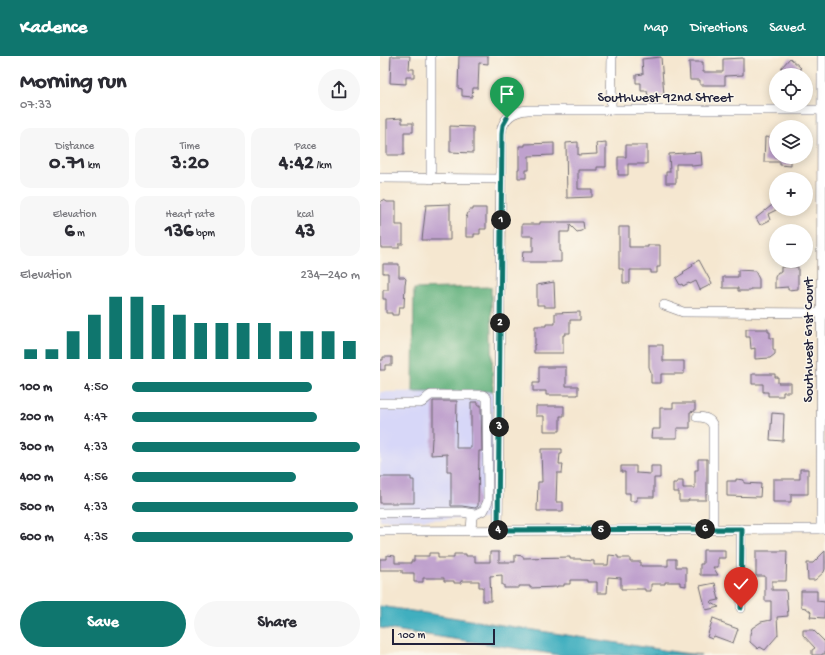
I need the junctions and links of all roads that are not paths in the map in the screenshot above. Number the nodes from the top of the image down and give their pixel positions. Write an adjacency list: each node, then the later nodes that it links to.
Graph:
1 (431, 56): 7 (street)
2 (612, 56): 4 (street)
3 (822, 56): 5 (street, Southwest 61st Court)
4 (611, 110): 5 (street, Southwest 92nd Street); 8 (street, Southwest 92nd Street)
5 (823, 110): 10 (street, Southwest 61st Court)
6 (380, 178): 7 (street)
7 (431, 179): 8 (street)
8 (501, 179): 18 (street)
9 (664, 305): 10 (street)
10 (821, 313): 17 (street, Southwest 61st Court)
11 (380, 403): 14 (street)
12 (698, 416): 15 (street)
13 (380, 513): 14 (street)
14 (474, 514): 20 (street)
15 (713, 529): 16 (street); 18 (street)
16 (742, 529): 17 (street); 21 (street)
17 (823, 529)
18 (498, 530): 20 (street)
19 (380, 531): 20 (street)
20 (471, 531)
21 (741, 608)

